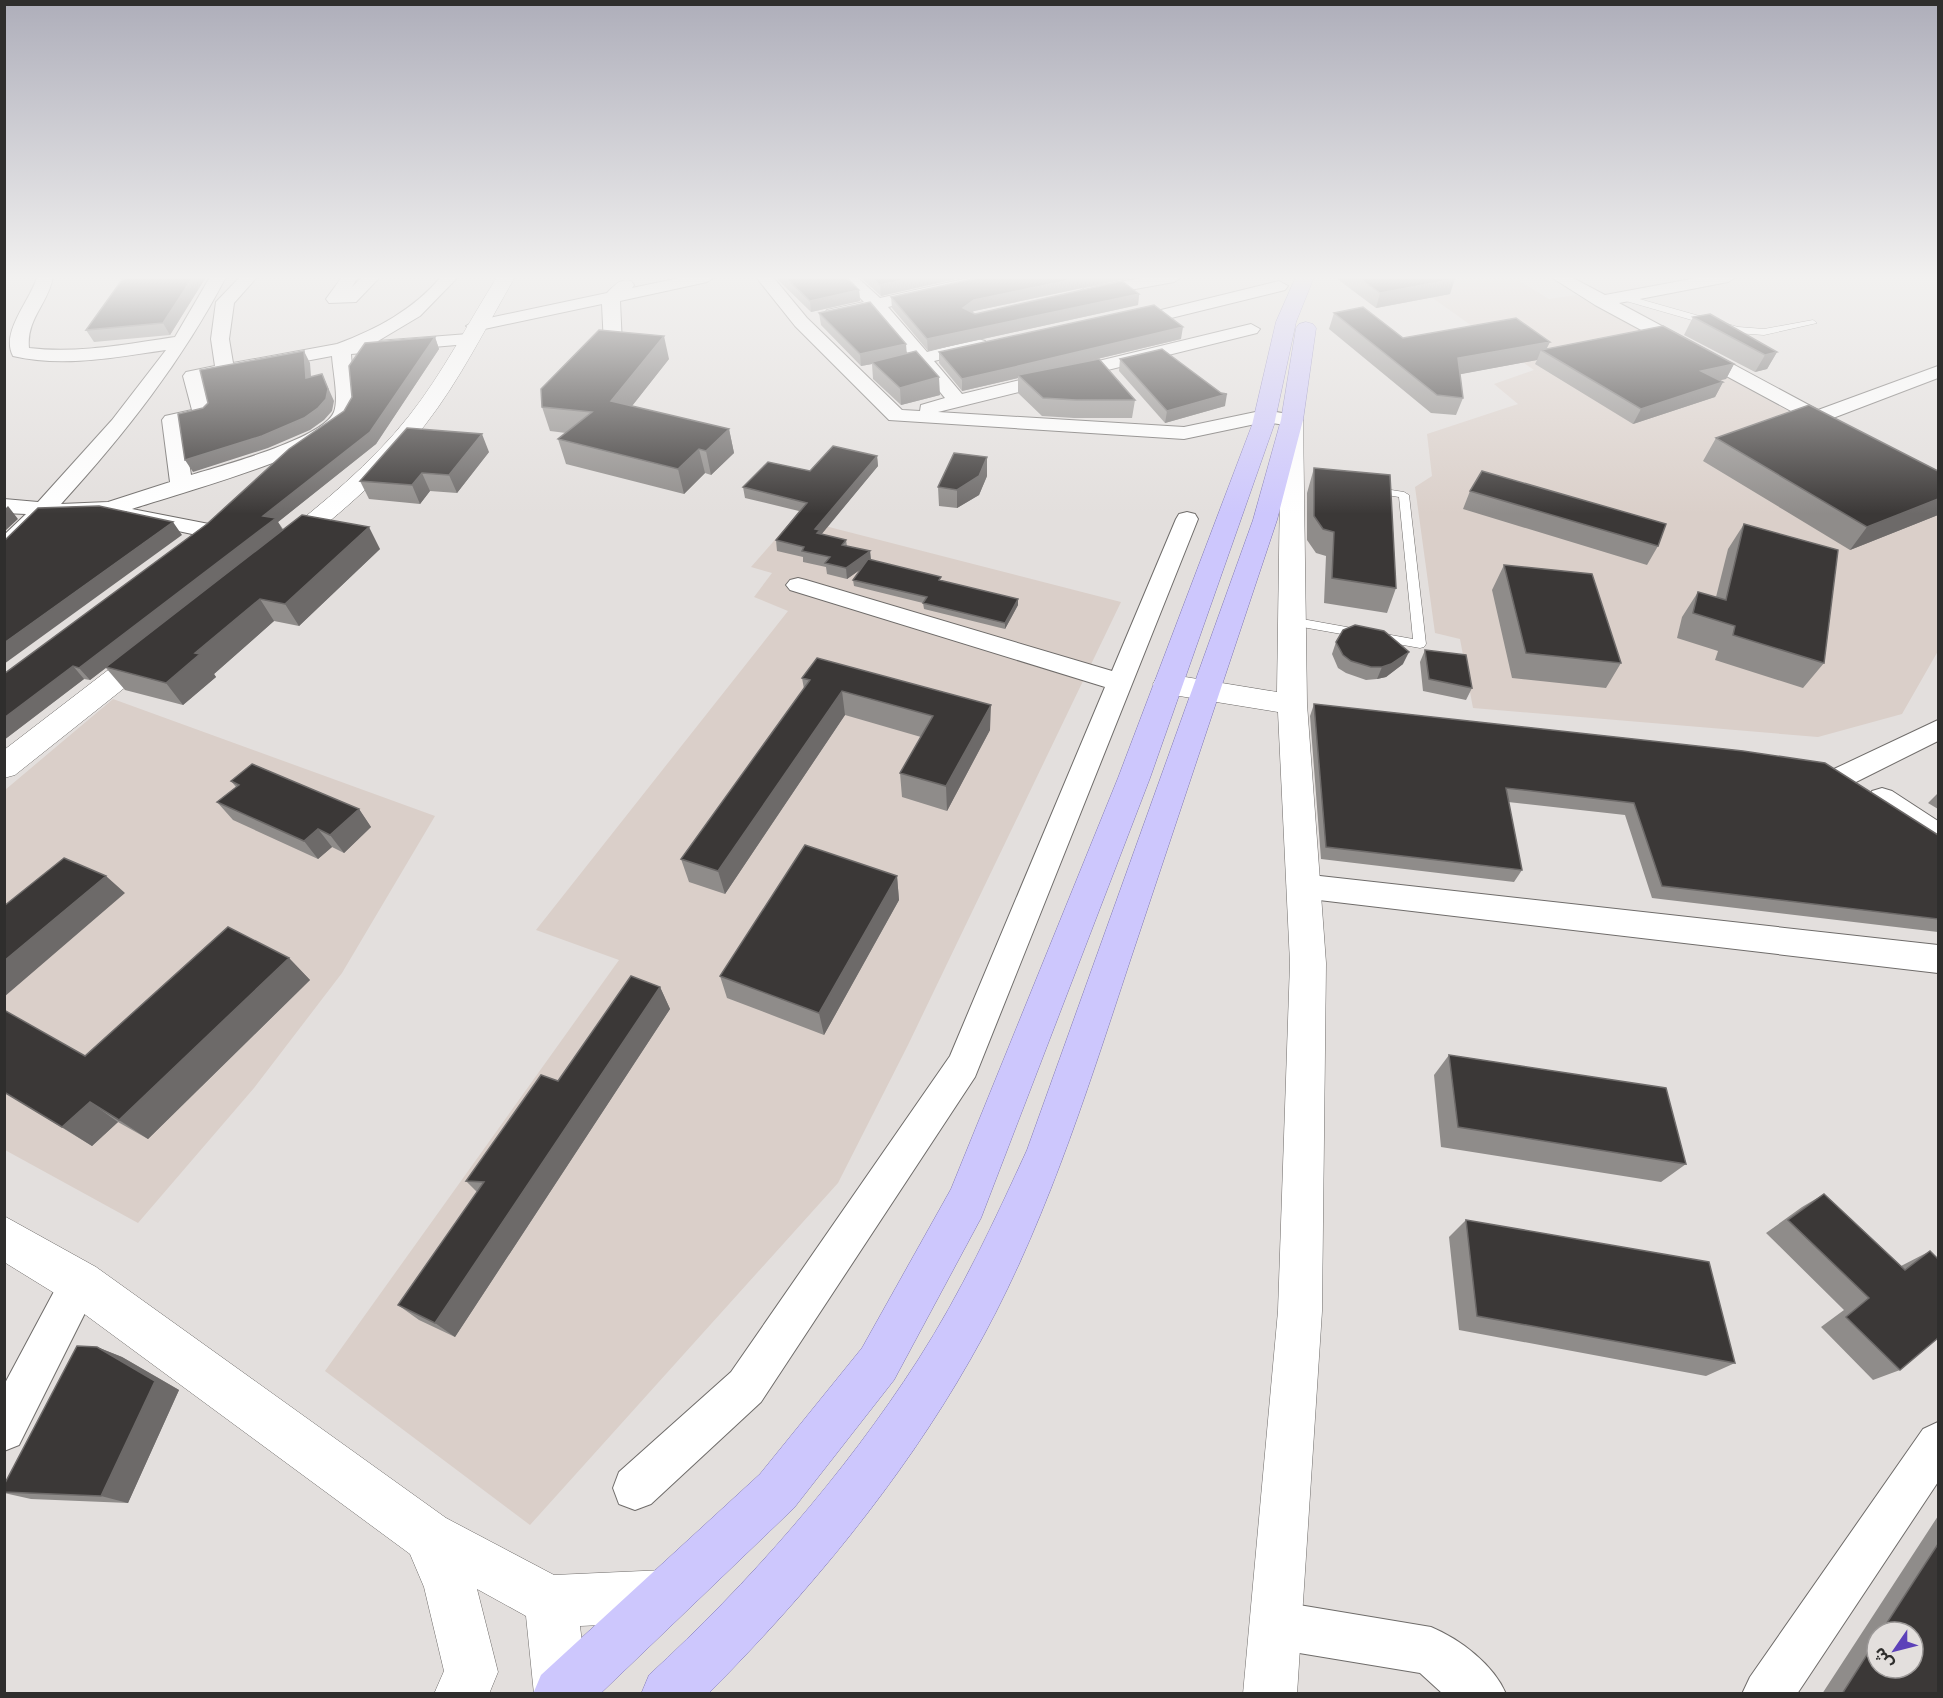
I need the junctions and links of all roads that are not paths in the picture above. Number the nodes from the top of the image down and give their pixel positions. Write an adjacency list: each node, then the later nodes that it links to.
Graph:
1 (170, 356): 36 (street)
2 (223, 356): 18 (street)
3 (302, 356): 18 (street)
4 (341, 356): 30 (street)
5 (458, 356): 40 (street)
6 (835, 356): 20 (street)
7 (929, 356): 14 (street)
8 (1107, 356): 16 (street)
9 (1139, 356): 16 (street)
10 (1170, 356): 17 (street)
11 (1284, 356): 27 (main road)
12 (1299, 356): 27 (main road)
13 (1704, 356): 26 (street)
14 (922, 358): 20 (street); 23 (street)
15 (1023, 363): 21 (street)
16 (1111, 364): 21 (street); 22 (street)
17 (1180, 364)
18 (225, 369): 32 (street)
19 (1938, 372): 26 (street)
20 (855, 376): 25 (street)
21 (1040, 379): 23 (street)
22 (1116, 383)
23 (959, 402): 25 (street)
24 (1136, 408): 28 (street)
25 (896, 416): 28 (street)
26 (1817, 417): 29 (street)
27 (1279, 418): 28 (street); 39 (main road); 42 (street); 46 (main road)
28 (1157, 432)
29 (1848, 434)
30 (296, 448): 31 (street); 32 (street)
31 (255, 485)
32 (182, 487): 35 (street)
33 (1354, 488): 42 (lane)
34 (4, 506): 36 (street)
35 (110, 509): 36 (street); 37 (street)
36 (45, 510): 38 (street)
37 (187, 544)
38 (4, 548)
39 (1216, 548): 44 (street); 45 (main road)
40 (262, 564)
41 (798, 585): 44 (street)
42 (1291, 621): 47 (street)
43 (171, 636): 49 (street)
44 (1120, 682): 57 (street)
45 (1167, 684): 46 (street); 59 (main road)
46 (1207, 690): 47 (street); 64 (main road)
47 (1303, 706): 51 (street)
48 (1938, 730): 50 (street)
49 (4, 767)
50 (1938, 834)
51 (1302, 886): 52 (street); 61 (street)
52 (1938, 960)
53 (4, 1237): 54 (street)
54 (80, 1284): 55 (street); 58 (street)
55 (4, 1430)
56 (1938, 1444): 67 (street)
57 (635, 1488)
58 (428, 1536): 60 (street); 62 (street)
59 (664, 1596): 60 (street); 63 (main road)
60 (551, 1601): 63 (street)
61 (1275, 1625): 65 (street); 66 (street)
62 (471, 1686)
63 (561, 1693)
64 (668, 1694)
65 (1270, 1694)
66 (1481, 1694)
67 (1767, 1694)

